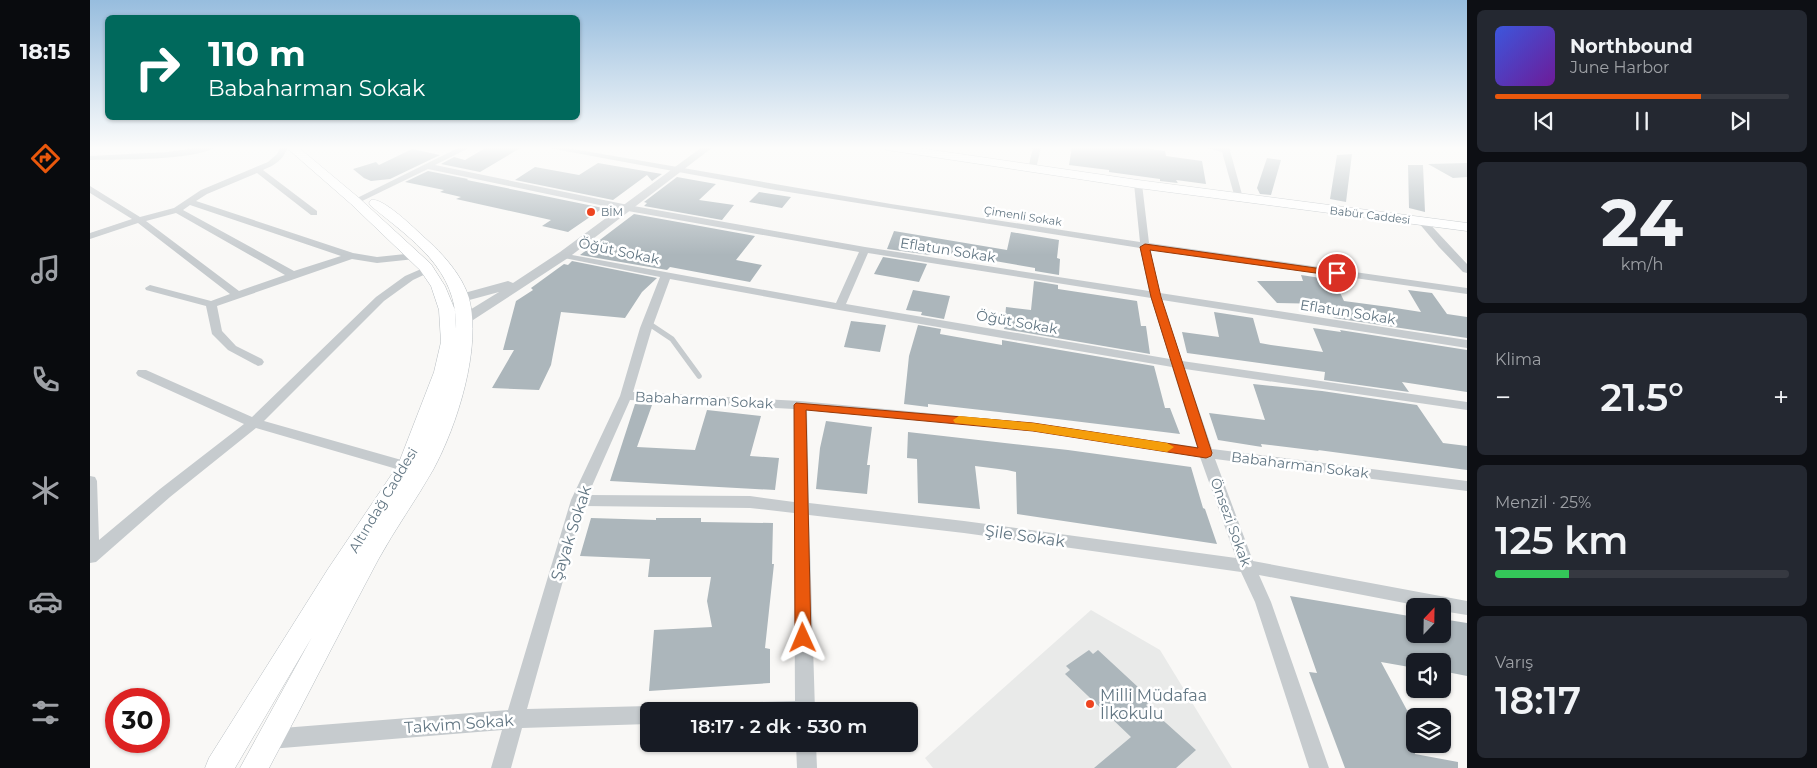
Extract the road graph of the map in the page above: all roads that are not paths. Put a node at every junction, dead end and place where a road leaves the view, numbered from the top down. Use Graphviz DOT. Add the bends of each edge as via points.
graph roads {
  1 [pos="226,183"];
  2 [pos="275,183"];
  3 [pos="340,183"];
  4 [pos="345,183"];
  5 [pos="392,183"];
  6 [pos="508,183"];
  7 [pos="662,183"];
  8 [pos="745,183"];
  9 [pos="1130,183"];
  10 [pos="1235,183"];
  11 [pos="1138,184"];
  12 [pos="90,189"];
  13 [pos="361,198"];
  14 [pos="1239,198"];
  15 [pos="189,202"];
  16 [pos="628,208"];
  17 [pos="178,210"];
  18 [pos="314,213"];
  19 [pos="139,220"];
  20 [pos="1423,222"];
  21 [pos="1467,227"];
  22 [pos="90,236"];
  23 [pos="1145,247"];
  24 [pos="864,250"];
  25 [pos="564,254"];
  26 [pos="352,256"];
  27 [pos="421,263"];
  28 [pos="1467,270"];
  29 [pos="293,275"];
  30 [pos="666,276"];
  31 [pos="526,279"];
  32 [pos="150,288"];
  33 [pos="1467,291"];
  34 [pos="238,294"];
  35 [pos="1156,297"];
  36 [pos="452,298"];
  37 [pos="210,304"];
  38 [pos="838,307"];
  39 [pos="465,319"];
  40 [pos="648,323"];
  41 [pos="1467,344"];
  42 [pos="258,362"];
  43 [pos="1179,364"];
  44 [pos="142,373"];
  45 [pos="699,376"];
  46 [pos="626,396"];
  47 [pos="800,405"];
  48 [pos="1467,406"];
  49 [pos="254,423"];
  50 [pos="1206,453"];
  51 [pos="407,467"];
  52 [pos="90,481"];
  53 [pos="1467,486"];
  54 [pos="578,500"];
  55 [pos="801,508"];
  56 [pos="91,556"];
  57 [pos="1247,566"];
  58 [pos="1467,608"];
  59 [pos="804,702"];
  60 [pos="640,715"];
  61 [pos="516,719"];
  62 [pos="270,739"];
  63 [pos="806,752"];
  64 [pos="219,768"];
  65 [pos="254,768"];
  66 [pos="501,768"];
  67 [pos="807,768"];
  68 [pos="1319,768"];
  1 -- 15 [label="street"];
  2 -- 18 [label="street"];
  3 -- 13 [label="main road, Altındağ Caddesi"];
  4 -- 13 [label="main road, Altındağ Caddesi"];
  5 -- 13 [label="street"];
  6 -- 16 [label="street, Eflatun Sokak"];
  7 -- 16 [label="street"];
  8 -- 23 [label="street, Çimenli Sokak"];
  9 -- 11 [label="main road, Babür Caddesi"];
  10 -- 14 [label="street"];
  11 -- 14 [label="main road, Babür Caddesi"];
  11 -- 23 [label="street, Önsezi Sokak"];
  12 -- 19 [label="street"];
  13 -- 27 [label="main road, Altındağ Caddesi"];
  13 -- 36 [label="main road, Altındağ Caddesi" via="440,262 453,280"];
  14 -- 20 [label="main road, Babür Caddesi"];
  15 -- 17 [label="street"];
  15 -- 26 [label="street"];
  16 -- 24 [label="street, Eflatun Sokak"];
  16 -- 25 [label="street"];
  17 -- 19 [label="street"];
  17 -- 29 [label="street"];
  19 -- 22 [label="street"];
  19 -- 34 [label="street"];
  20 -- 21 [label="main road, Babür Caddesi"];
  20 -- 28 [label="street"];
  23 -- 33 [label="street, Çimenli Sokak"];
  23 -- 35 [label="street, Önsezi Sokak"];
  24 -- 35 [label="street, Eflatun Sokak"];
  24 -- 38 [label="street"];
  25 -- 30 [label="street, Öğüt Sokak"];
  25 -- 31 [label="street"];
  26 -- 27 [label="street"];
  26 -- 29 [label="street"];
  27 -- 36 [label="main road, Altındağ Caddesi"];
  27 -- 49 [label="street" via="408,278 380,298"];
  29 -- 34 [label="street"];
  30 -- 38 [label="street, Öğüt Sokak"];
  30 -- 40 [label="street, Şayak Sokak"];
  31 -- 36 [label="street" via="486,292"];
  31 -- 39 [label="street"];
  32 -- 37 [label="street"];
  34 -- 37 [label="street"];
  35 -- 41 [label="street, Eflatun Sokak"];
  35 -- 43 [label="street, Önsezi Sokak"];
  36 -- 39 [label="main road, Altındağ Caddesi"];
  36 -- 51 [label="main road, Altındağ Caddesi" via="447,310 450,328 443,372"];
  37 -- 42 [label="street" via="216,332 232,348"];
  38 -- 43 [label="street, Öğüt Sokak"];
  39 -- 62 [label="main road, Altındağ Caddesi" via="461,364 433,449 379,537"];
  40 -- 45 [label="lane" via="663,329"];
  40 -- 46 [label="street, Şayak Sokak"];
  43 -- 48 [label="street, Öğüt Sokak"];
  43 -- 50 [label="street, Önsezi Sokak"];
  44 -- 49 [label="street"];
  46 -- 47 [label="street, Babaharman Sokak"];
  46 -- 54 [label="street, Şayak Sokak"];
  47 -- 50 [label="street, Babaharman Sokak" via="1033,427"];
  47 -- 55 [label="street"];
  49 -- 51 [label="street"];
  49 -- 56 [label="street"];
  50 -- 53 [label="street, Babaharman Sokak"];
  50 -- 57 [label="street, Önsezi Sokak"];
  51 -- 64 [label="main road, Altındağ Caddesi"];
  52 -- 56 [label="street"];
  54 -- 55 [label="street, Şile Sokak" via="750,502"];
  54 -- 61 [label="street, Şayak Sokak"];
  55 -- 57 [label="street, Şile Sokak"];
  55 -- 59 [label="street"];
  57 -- 58 [label="street, Şile Sokak"];
  57 -- 68 [label="street, Önsezi Sokak" via="1263,602"];
  60 -- 61 [label="street, Takvim Sokak"];
  61 -- 62 [label="street, Takvim Sokak"];
  61 -- 66 [label="street, Şayak Sokak"];
  62 -- 65 [label="main road, Altındağ Caddesi"];
  63 -- 67 [label="street"];
}
